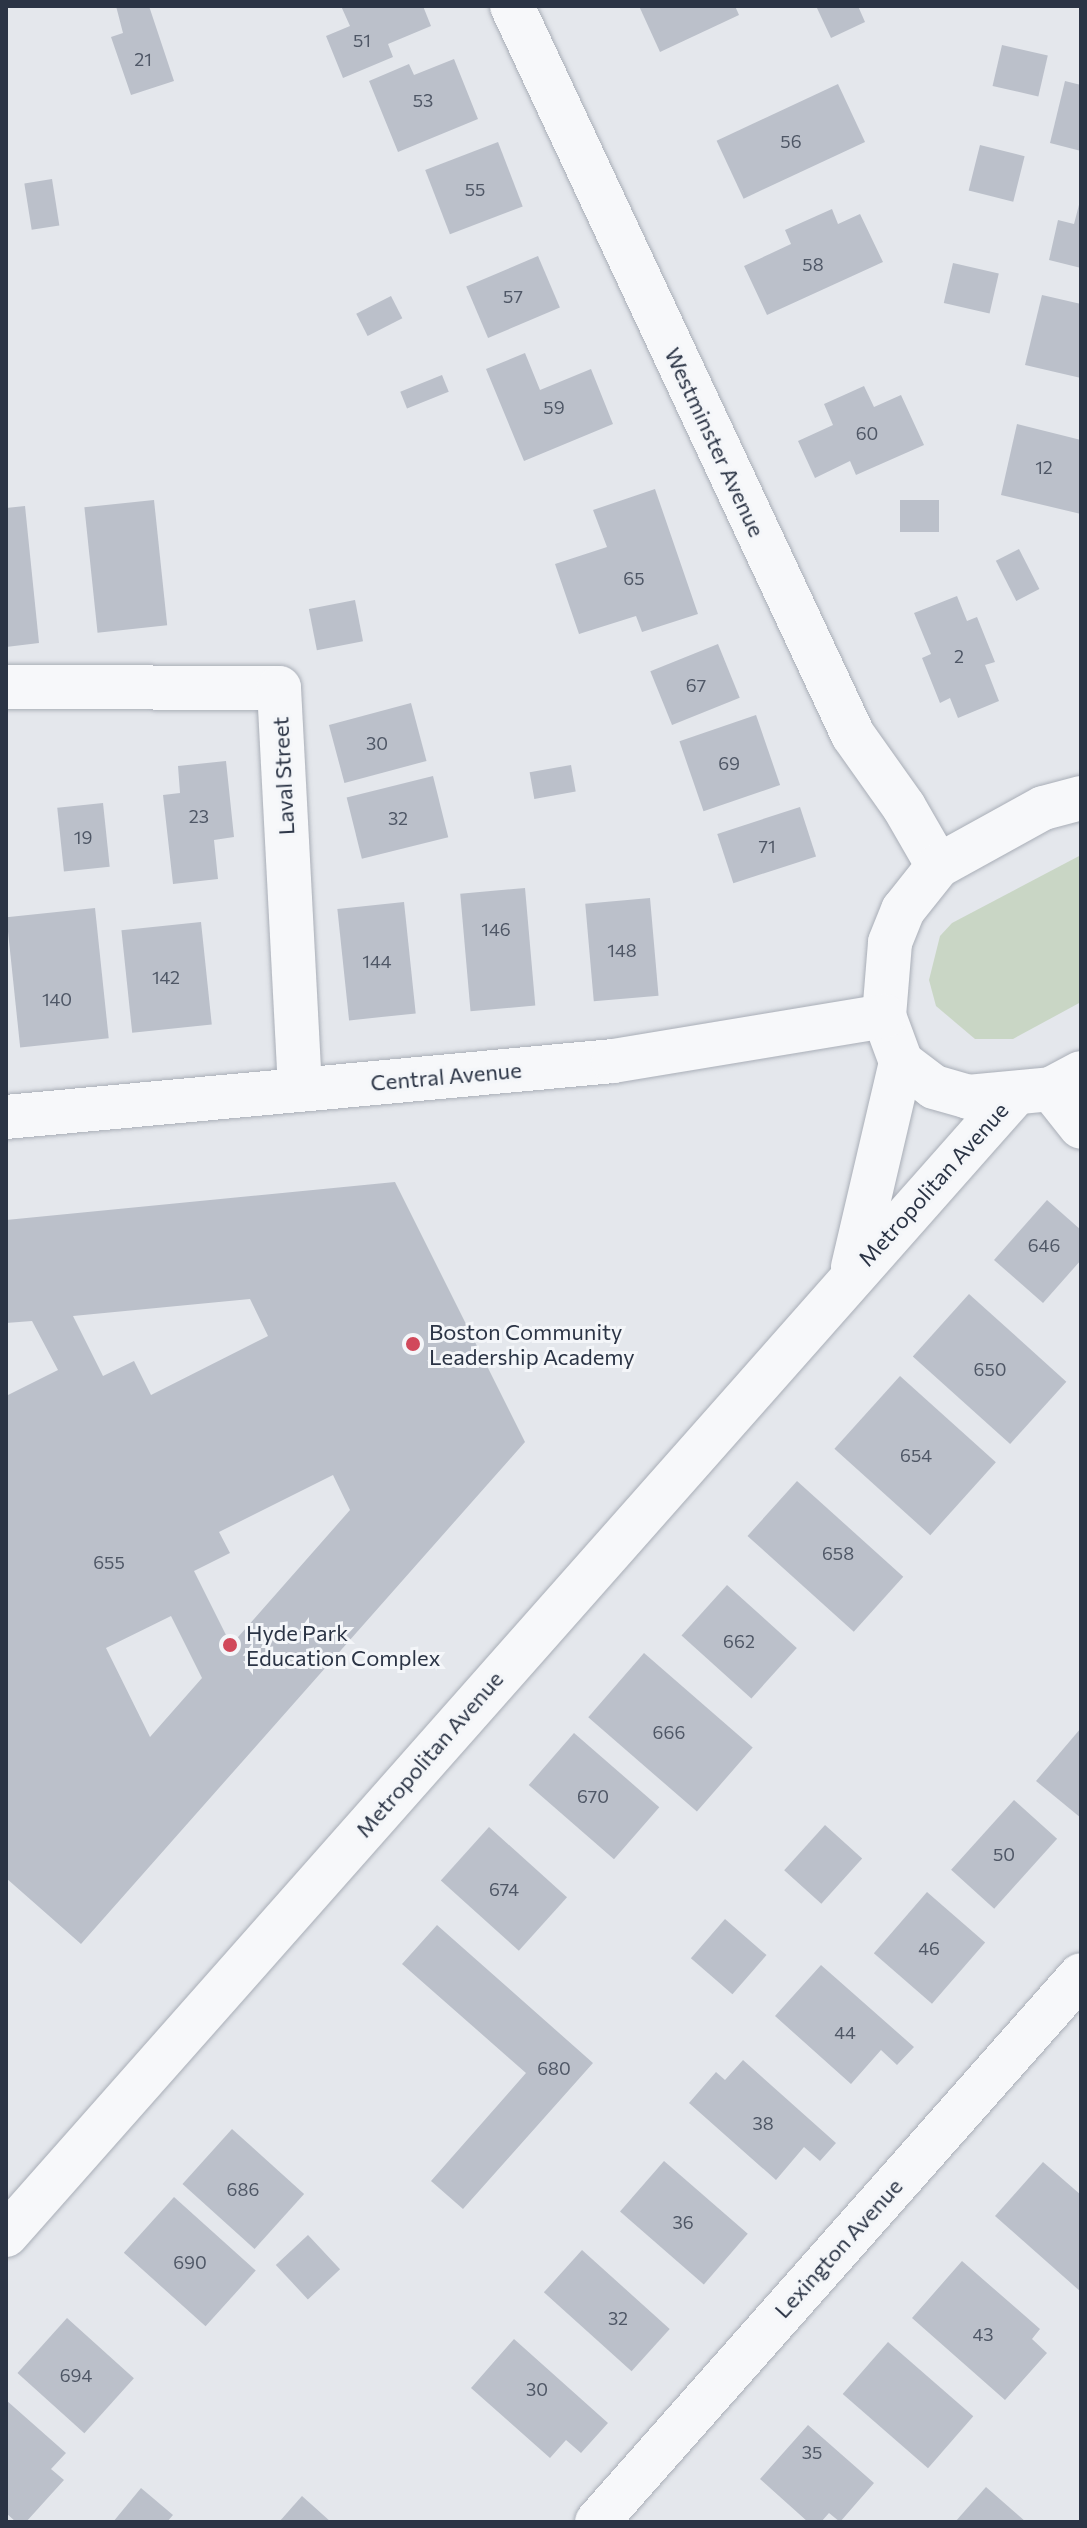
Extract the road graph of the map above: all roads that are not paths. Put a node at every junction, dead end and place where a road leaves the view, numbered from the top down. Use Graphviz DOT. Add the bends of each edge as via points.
graph roads {
  1 [pos="512,6"];
  2 [pos="6,687"];
  3 [pos="1081,798"];
  4 [pos="938,866"];
  5 [pos="884,1016"];
  6 [pos="901,1062"];
  7 [pos="1049,1085"];
  8 [pos="300,1088"];
  9 [pos="6,1117"];
  10 [pos="1081,1127"];
  11 [pos="851,1273"];
  12 [pos="1081,1975"];
  13 [pos="6,2235"];
  14 [pos="597,2522"];
  1 -- 4 [label="street, Westminster Avenue" via="853,735"];
  2 -- 8 [label="street, Laval Street" via="279,688"];
  3 -- 4 [label="street" via="1043,808"];
  4 -- 5 [label="street" via="903,910 890,943"];
  5 -- 6 [label="street"];
  5 -- 8 [label="street, Central Avenue" via="613,1061"];
  6 -- 7 [label="street" via="934,1087 968,1097"];
  6 -- 11 [label="street, Metropolitan Avenue"];
  7 -- 10 [label="street"];
  7 -- 11 [label="street, Metropolitan Avenue"];
  8 -- 9 [label="street, Central Avenue"];
  11 -- 13 [label="street, Metropolitan Avenue"];
  12 -- 14 [label="street, Lexington Avenue"];
}
